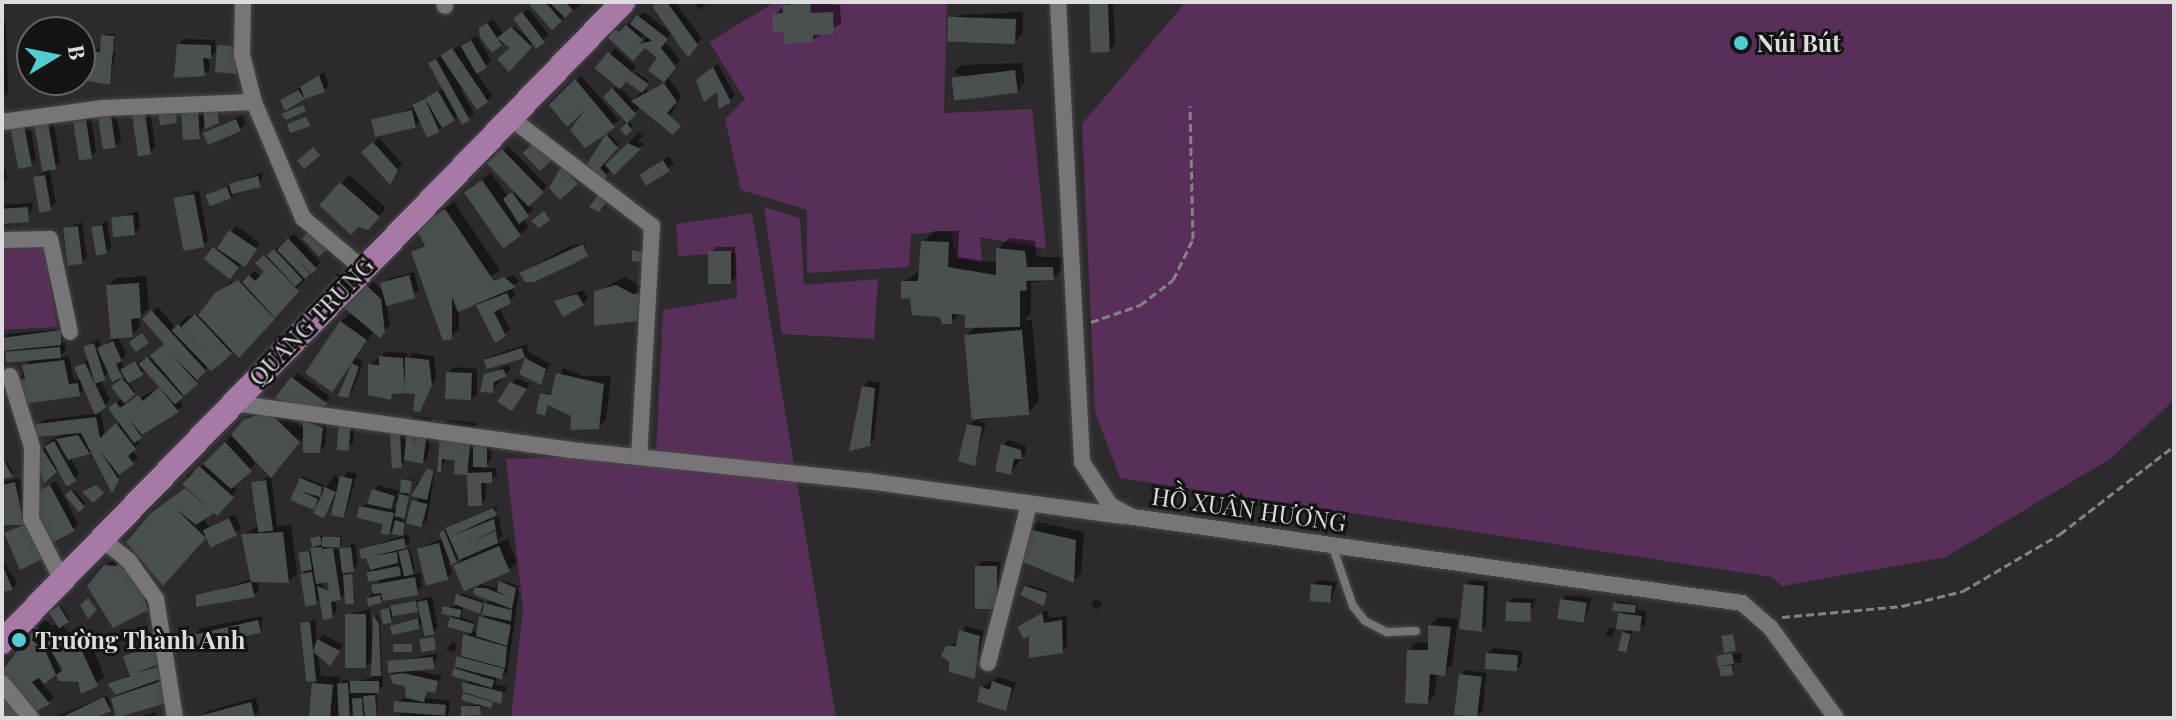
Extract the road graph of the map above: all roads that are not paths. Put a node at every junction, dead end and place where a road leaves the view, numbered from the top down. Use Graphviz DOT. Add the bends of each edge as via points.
graph roads {
  1 [pos="243,2"];
  2 [pos="623,2"];
  3 [pos="1058,2"];
  4 [pos="254,102"];
  5 [pos="508,116"];
  6 [pos="2,122"];
  7 [pos="2,240"];
  8 [pos="362,268"];
  9 [pos="70,332"];
  10 [pos="10,376"];
  11 [pos="233,403"];
  12 [pos="639,455"];
  13 [pos="1029,504"];
  14 [pos="1133,517"];
  15 [pos="102,539"];
  16 [pos="1332,545"];
  17 [pos="62,580"];
  18 [pos="1416,631"];
  19 [pos="2,642"];
  20 [pos="988,663"];
  21 [pos="2,683"];
  22 [pos="31,718"];
  23 [pos="175,718"];
  24 [pos="1836,718"];
  1 -- 4 [label="street" via="242,55"];
  2 -- 5 [label="main road, QUANG TRUNG"];
  3 -- 14 [label="street, HỒ XUÂN HƯƠNG" via="1082,462 1110,505"];
  4 -- 6 [label="street" via="118,106"];
  4 -- 8 [label="street" via="303,218"];
  5 -- 8 [label="main road, QUANG TRUNG"];
  5 -- 12 [label="street" via="652,226"];
  7 -- 9 [label="street" via="50,239"];
  8 -- 11 [label="main road, QUANG TRUNG"];
  10 -- 17 [label="street" via="32,447 31,519"];
  11 -- 12 [label="street"];
  11 -- 15 [label="main road, QUANG TRUNG"];
  12 -- 13 [label="street"];
  13 -- 14 [label="street"];
  13 -- 20 [label="street"];
  14 -- 16 [label="street, HỒ XUÂN HƯƠNG"];
  15 -- 17 [label="main road, QUANG TRUNG"];
  15 -- 23 [label="street" via="129,561 156,599"];
  16 -- 18 [label="lane" via="1353,606 1365,621 1387,632"];
  16 -- 24 [label="street, HỒ XUÂN HƯƠNG" via="1742,603 1763,619"];
  17 -- 19 [label="main road, QUANG TRUNG"];
  21 -- 22 [label="street"];
}
